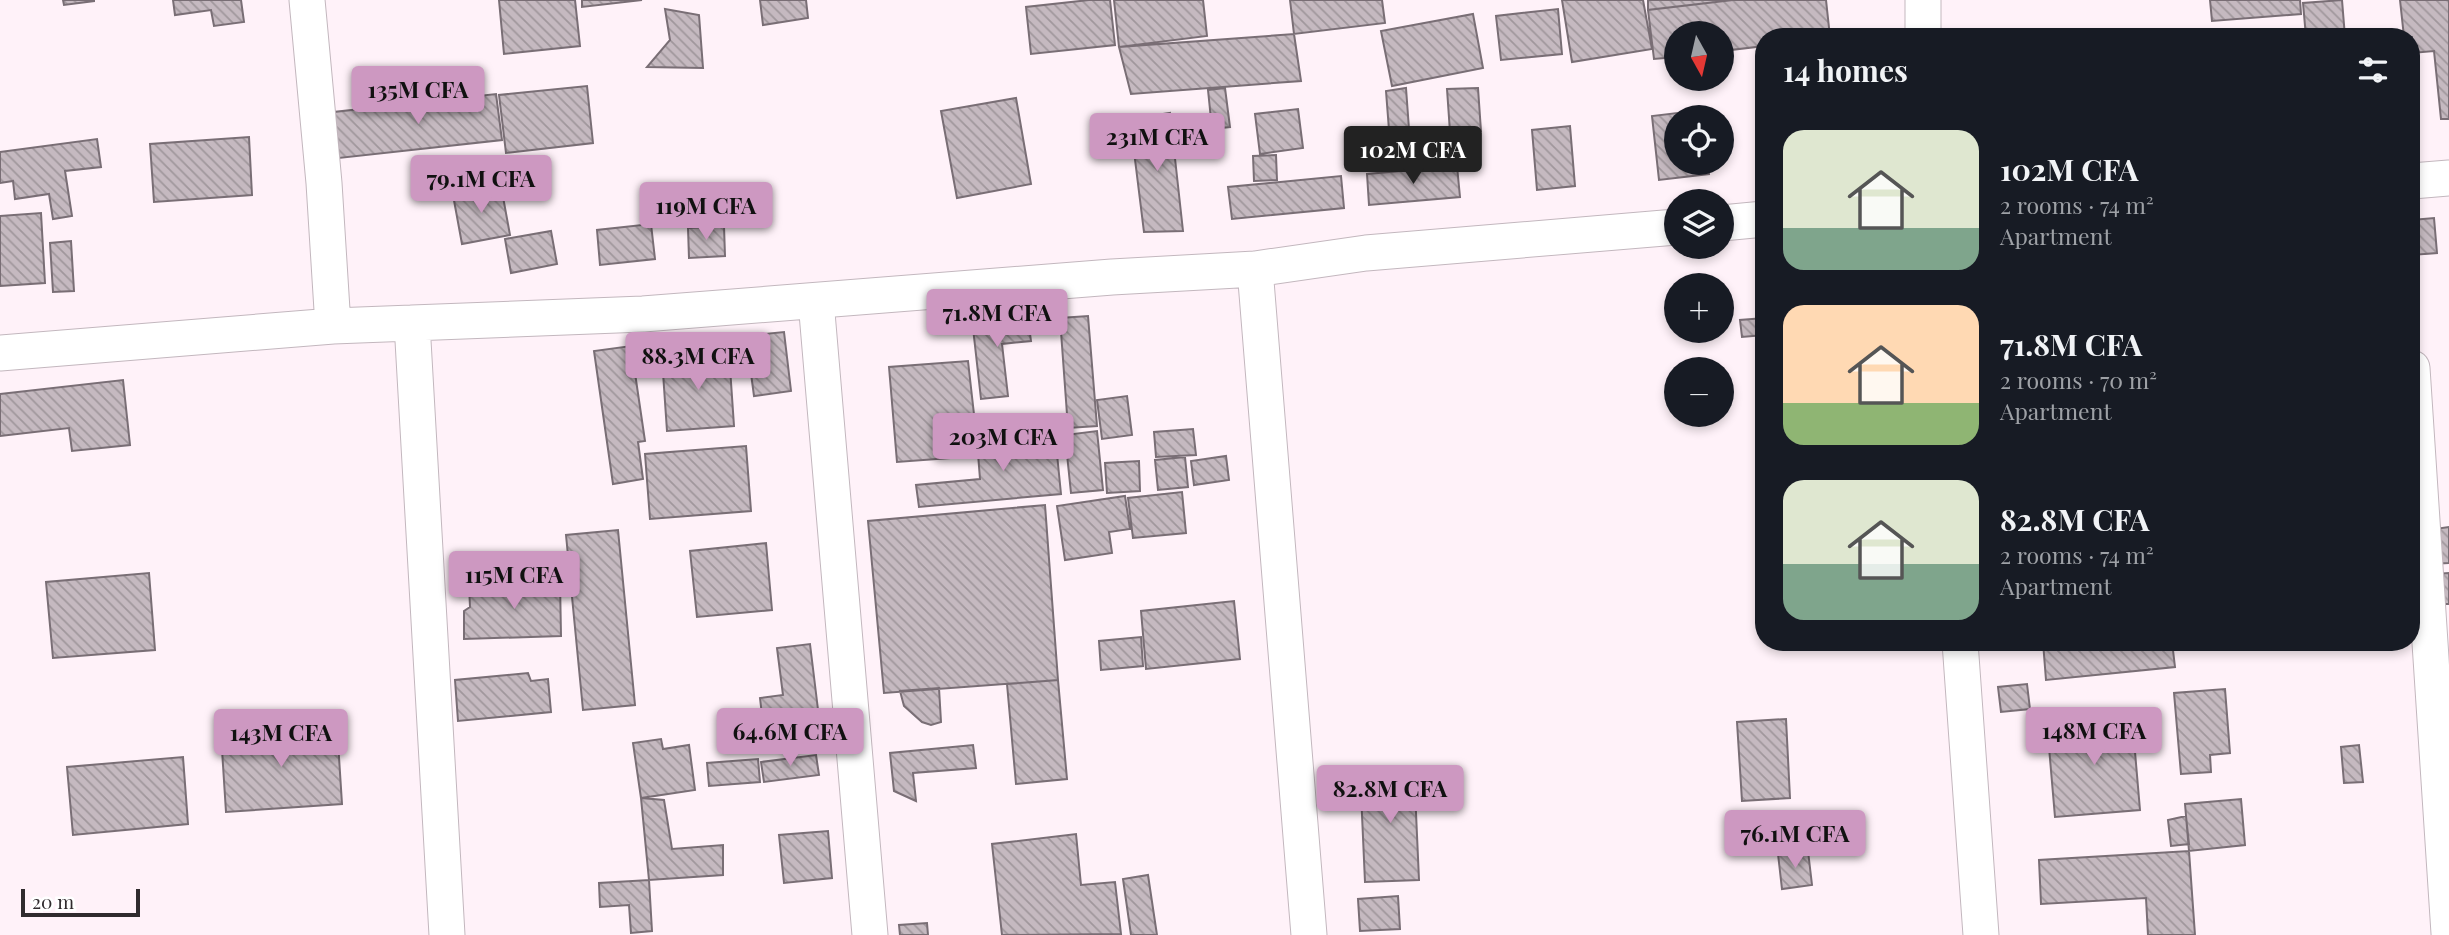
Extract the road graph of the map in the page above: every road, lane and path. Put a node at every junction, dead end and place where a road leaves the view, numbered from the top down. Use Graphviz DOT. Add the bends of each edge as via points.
graph roads {
  1 [pos="307,0"];
  2 [pos="1923,0"];
  3 [pos="1923,28"];
  4 [pos="2449,178"];
  5 [pos="2420,180"];
  6 [pos="1755,220"];
  7 [pos="1734,222"];
  8 [pos="1664,228"];
  9 [pos="1255,269"];
  10 [pos="816,301"];
  11 [pos="412,323"];
  12 [pos="333,326"];
  13 [pos="0,353"];
  14 [pos="2420,490"];
  15 [pos="1961,651"];
  16 [pos="2449,933"];
  17 [pos="447,935"];
  18 [pos="870,935"];
  19 [pos="1309,935"];
  20 [pos="1981,935"];
  1 -- 12 [label="street"];
  2 -- 3 [label="street"];
  4 -- 5 [label="street"];
  6 -- 7 [label="street"];
  8 -- 9 [label="street" via="1366,253"];
  9 -- 10 [label="street"];
  9 -- 19 [label="street"];
  10 -- 11 [label="street" via="643,314"];
  10 -- 18 [label="street"];
  11 -- 12 [label="street"];
  11 -- 17 [label="street"];
  12 -- 13 [label="street"];
  14 -- 16 [label="street"];
  15 -- 20 [label="street"];
}
